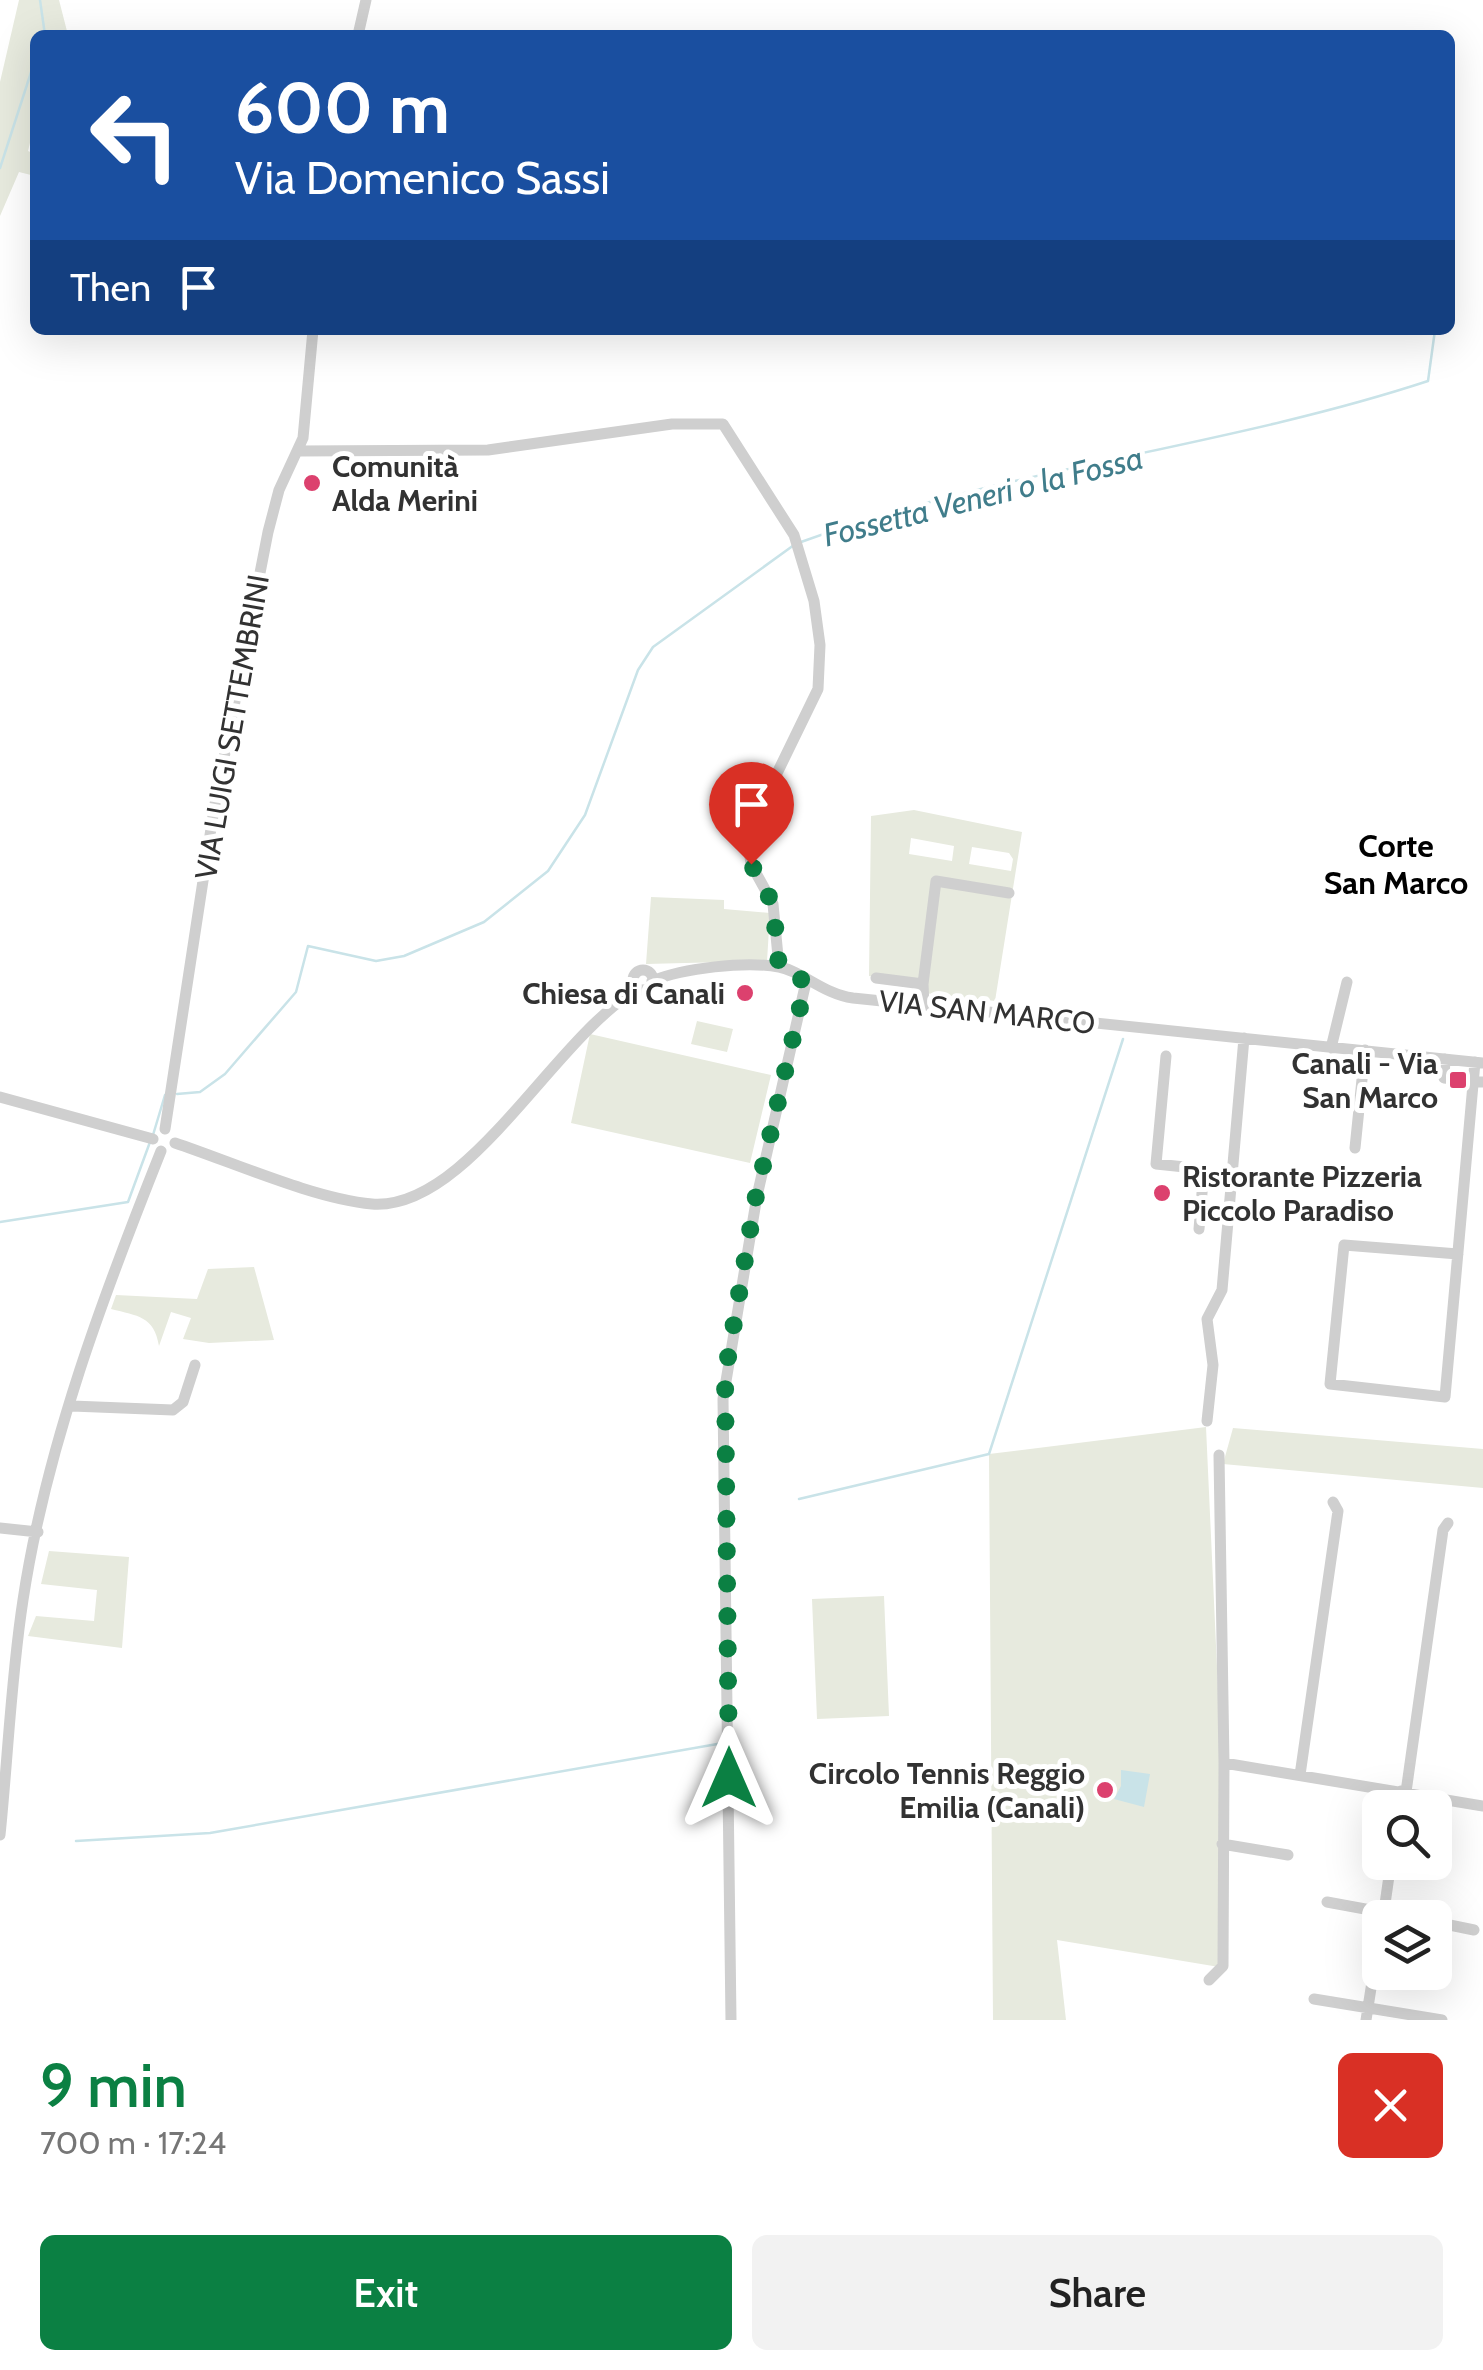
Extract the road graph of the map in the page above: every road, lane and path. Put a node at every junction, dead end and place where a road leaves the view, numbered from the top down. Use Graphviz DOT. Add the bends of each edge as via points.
graph roads {
  1 [pos="366,0"];
  2 [pos="359,30"];
  3 [pos="312,335"];
  4 [pos="299,451"];
  5 [pos="1009,893"];
  6 [pos="779,967"];
  7 [pos="876,978"];
  8 [pos="806,982"];
  9 [pos="1347,982"];
  10 [pos="922,984"];
  11 [pos="924,1005"];
  12 [pos="1169,1030"];
  13 [pos="1244,1038"];
  14 [pos="1331,1048"];
  15 [pos="1365,1050"];
  16 [pos="1445,1059"];
  17 [pos="1479,1063"];
  18 [pos="1478,1082"];
  19 [pos="0,1098"];
  20 [pos="165,1129"];
  21 [pos="151,1138"];
  22 [pos="175,1143"];
  23 [pos="1355,1148"];
  24 [pos="161,1151"];
  25 [pos="1198,1229"];
  26 [pos="1458,1254"];
  27 [pos="196,1365"];
  28 [pos="72,1406"];
  29 [pos="1208,1421"];
  30 [pos="1218,1455"];
  31 [pos="1333,1502"];
  32 [pos="1448,1523"];
  33 [pos="0,1528"];
  34 [pos="38,1532"];
  35 [pos="1224,1763"];
  36 [pos="1300,1775"];
  37 [pos="1391,1790"];
  38 [pos="1403,1790"];
  39 [pos="1452,1801"];
  40 [pos="1483,1806"];
  41 [pos="0,1835"];
  42 [pos="1222,1844"];
  43 [pos="1288,1856"];
  44 [pos="1327,1902"];
  45 [pos="1362,1910"];
  46 [pos="1452,1925"];
  47 [pos="1474,1930"];
  48 [pos="1209,1980"];
  49 [pos="1314,1999"];
  50 [pos="1366,2013"];
  51 [pos="731,2020"];
  52 [pos="1442,2020"];
  1 -- 2 [label="street"];
  3 -- 4 [label="street, VIA LUIGI SETTEMBRINI"];
  4 -- 6 [label="street" via="488,450 672,424 724,424 794,536 820,646 818,689 746,835 751,864 773,904"];
  4 -- 20 [label="street, VIA LUIGI SETTEMBRINI" via="279,490 254,603 214,809"];
  5 -- 10 [label="street" via="936,881"];
  6 -- 8 [label="street, VIA SAN MARCO"];
  6 -- 22 [label="street" via="685,969 650,977 647,989 635,985 456,1171 410,1199 348,1200"];
  7 -- 10 [label="street"];
  8 -- 11 [label="street, VIA SAN MARCO" via="840,996"];
  8 -- 51 [label="street" via="756,1196 723,1399"];
  9 -- 14 [label="street"];
  10 -- 11 [label="street"];
  11 -- 12 [label="street, VIA SAN MARCO"];
  12 -- 13 [label="street, VIA SAN MARCO"];
  12 -- 25 [label="street" via="1156,1164 1204,1169"];
  13 -- 14 [label="street, VIA SAN MARCO"];
  13 -- 29 [label="street" via="1222,1290 1207,1319"];
  14 -- 15 [label="street, VIA SAN MARCO"];
  15 -- 16 [label="street, VIA SAN MARCO"];
  15 -- 23 [label="street"];
  16 -- 17 [label="street, VIA SAN MARCO"];
  16 -- 18 [label="street" via="1444,1078"];
  17 -- 18 [label="street"];
  18 -- 26 [label="street"];
  19 -- 21 [label="street"];
  20 -- 21 [label="street"];
  20 -- 22 [label="street"];
  21 -- 24 [label="street"];
  22 -- 24 [label="street"];
  24 -- 28 [label="street" via="124,1241"];
  26 -- 26 [label="street" via="1445,1397 1330,1384 1344,1246"];
  27 -- 28 [label="street" via="183,1402 173,1410"];
  28 -- 34 [label="street"];
  30 -- 35 [label="street"];
  31 -- 36 [label="street" via="1338,1511"];
  32 -- 38 [label="street"];
  33 -- 34 [label="street"];
  34 -- 41 [label="street" via="22,1601"];
  35 -- 36 [label="street"];
  35 -- 42 [label="street"];
  36 -- 37 [label="street"];
  39 -- 40 [label="street"];
  42 -- 43 [label="street"];
  42 -- 48 [label="street" via="1223,1970"];
  44 -- 45 [label="street"];
  46 -- 47 [label="street"];
  49 -- 50 [label="street"];
  50 -- 52 [label="street"];
}
